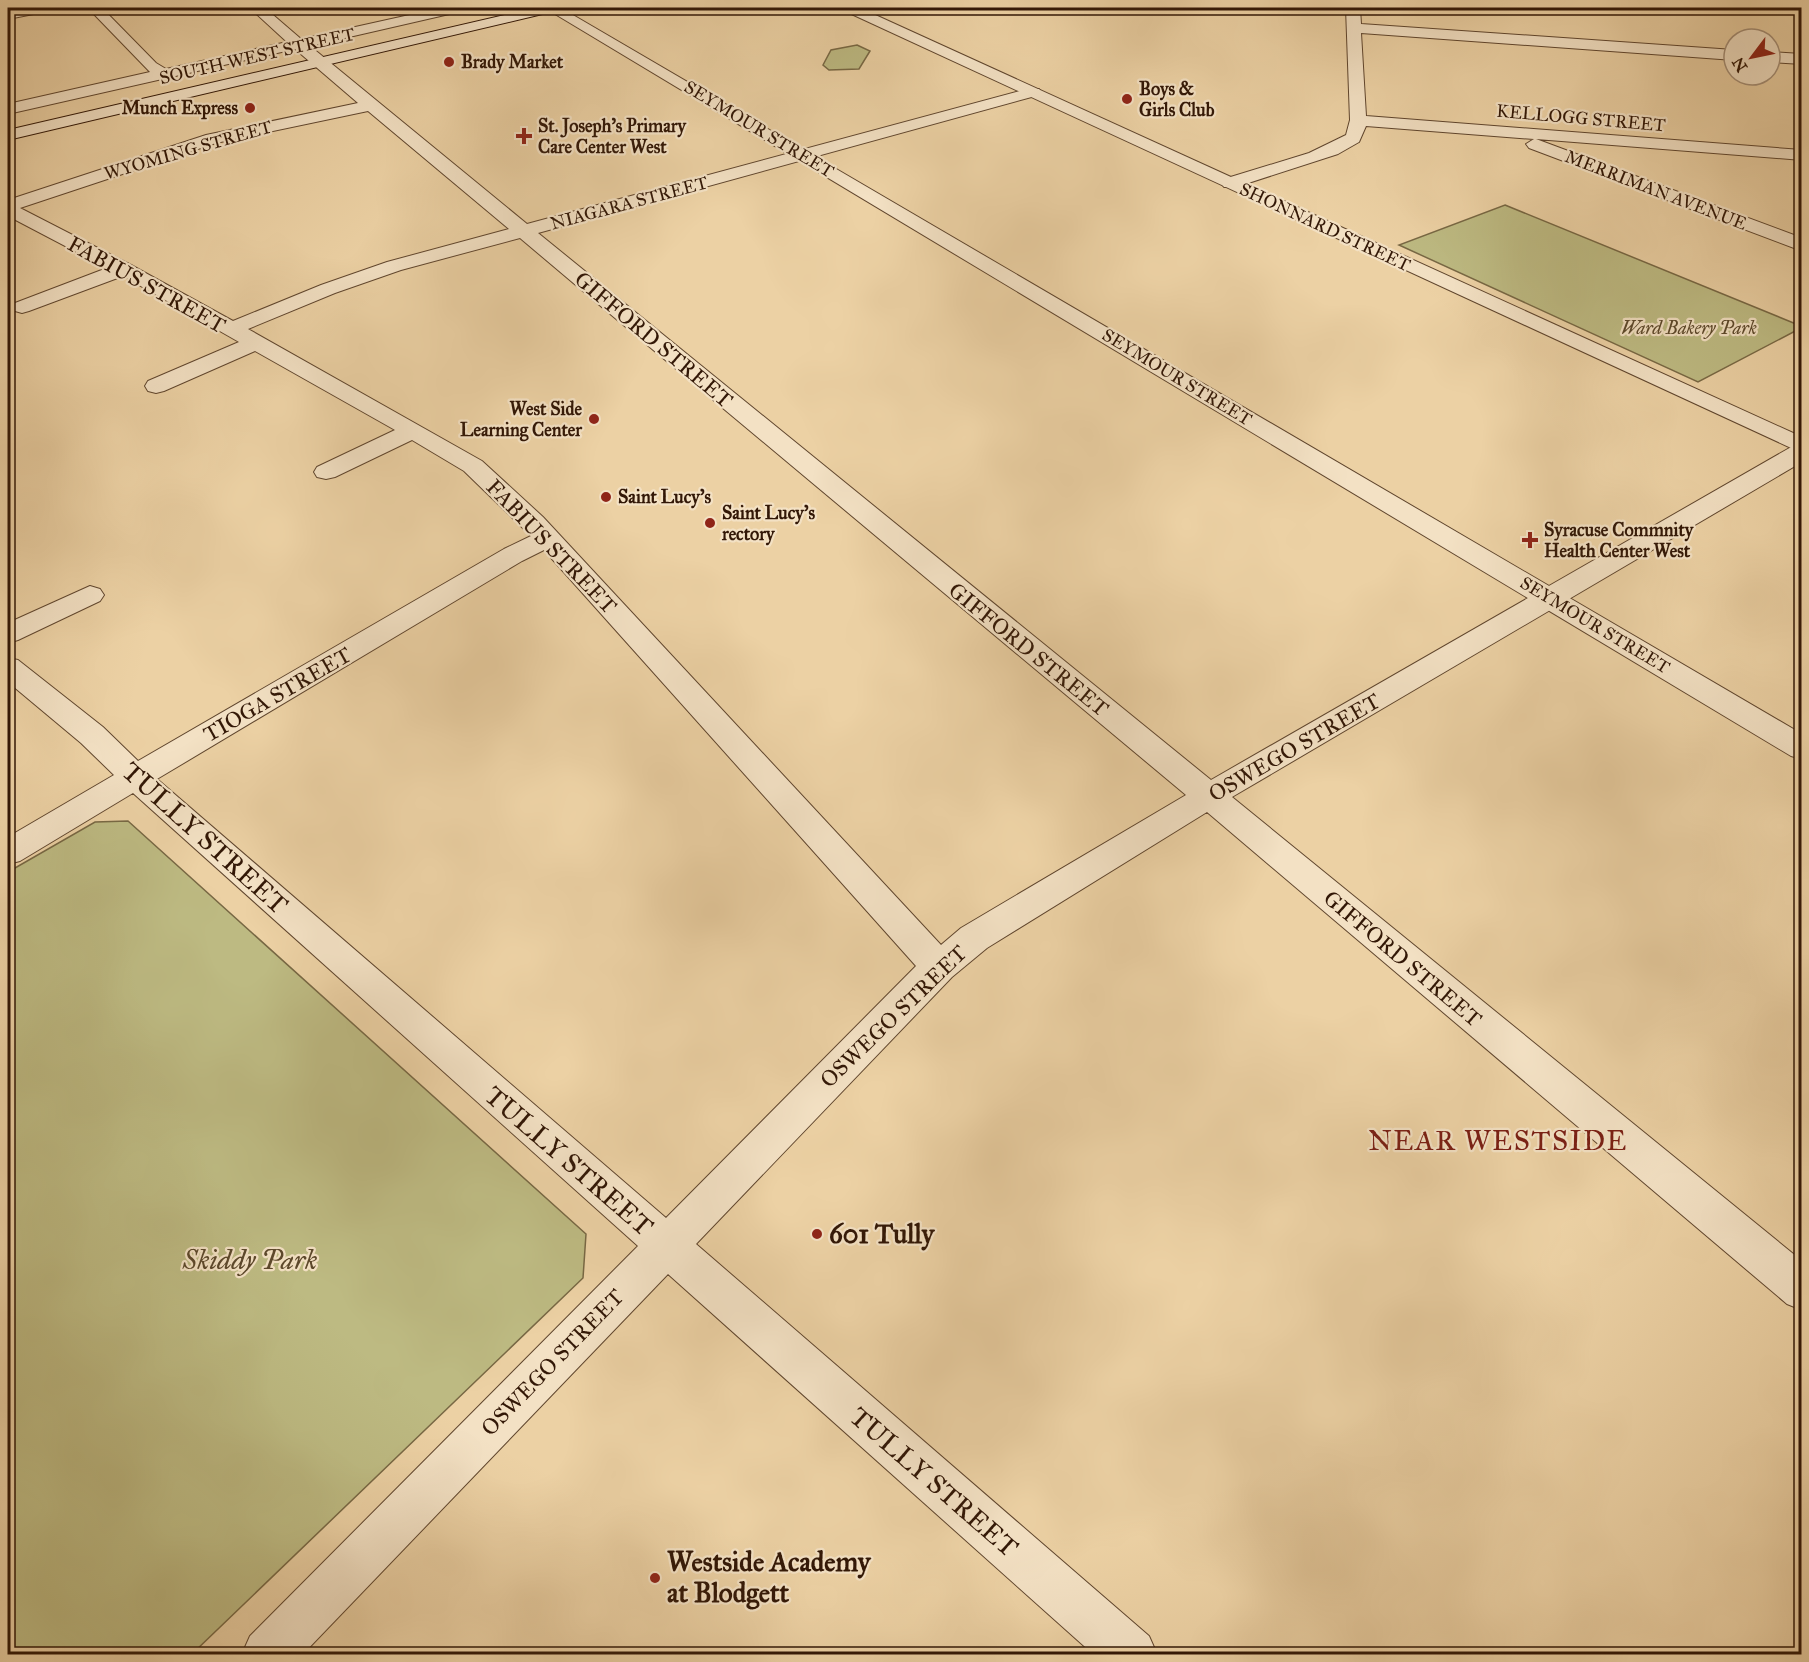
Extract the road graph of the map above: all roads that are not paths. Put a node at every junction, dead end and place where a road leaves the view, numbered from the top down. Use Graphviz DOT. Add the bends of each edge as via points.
graph roads {
  1 [pos="44,8"];
  2 [pos="95,8"];
  3 [pos="257,8"];
  4 [pos="458,8"];
  5 [pos="496,8"];
  6 [pos="552,8"];
  7 [pos="849,8"];
  8 [pos="1353,8"];
  9 [pos="8,13"];
  10 [pos="1353,28"];
  11 [pos="308,52"];
  12 [pos="1722,54"];
  13 [pos="1782,58"];
  14 [pos="1802,59"];
  15 [pos="163,74"];
  16 [pos="1033,92"];
  17 [pos="371,105"];
  18 [pos="8,109"];
  19 [pos="8,119"];
  20 [pos="1358,120"];
  21 [pos="1512,132"];
  22 [pos="8,135"];
  23 [pos="804,155"];
  24 [pos="1802,155"];
  25 [pos="1230,183"];
  26 [pos="8,207"];
  27 [pos="526,231"];
  28 [pos="1802,245"];
  29 [pos="124,270"];
  30 [pos="22,307"];
  31 [pos="231,329"];
  32 [pos="256,343"];
  33 [pos="156,386"];
  34 [pos="413,430"];
  35 [pos="1802,446"];
  36 [pos="1802,451"];
  37 [pos="326,471"];
  38 [pos="548,538"];
  39 [pos="90,595"];
  40 [pos="1551,598"];
  41 [pos="8,634"];
  42 [pos="8,667"];
  43 [pos="1802,748"];
  44 [pos="135,777"];
  45 [pos="1209,796"];
  46 [pos="8,852"];
  47 [pos="939,967"];
  48 [pos="666,1246"];
  49 [pos="1802,1290"];
  50 [pos="268,1654"];
  51 [pos="1131,1654"];
  1 -- 9 [label="street"];
  2 -- 15 [label="street"];
  3 -- 11 [label="street, GIFFORD STREET"];
  4 -- 11 [label="street, SOUTH WEST STREET"];
  5 -- 11 [label="street, SOUTH WEST STREET"];
  6 -- 11 [label="street, SOUTH WEST STREET"];
  6 -- 23 [label="street, SEYMOUR STREET"];
  7 -- 16 [label="street, SHONNARD STREET"];
  8 -- 10 [label="street"];
  10 -- 12 [label="street"];
  10 -- 20 [label="street"];
  11 -- 15 [label="street, SOUTH WEST STREET"];
  11 -- 17 [label="street, GIFFORD STREET"];
  11 -- 19 [label="street, SOUTH WEST STREET"];
  11 -- 22 [label="street, SOUTH WEST STREET"];
  13 -- 14 [label="street"];
  15 -- 18 [label="street, SOUTH WEST STREET"];
  16 -- 23 [label="street, NIAGARA STREET"];
  16 -- 25 [label="street, SHONNARD STREET"];
  17 -- 26 [label="street, WYOMING STREET" via="212,139"];
  17 -- 27 [label="street, GIFFORD STREET"];
  20 -- 21 [label="street, KELLOGG STREET"];
  20 -- 25 [label="street" via="1352,140 1343,145"];
  21 -- 24 [label="street, KELLOGG STREET"];
  21 -- 28 [label="street, MERRIMAN AVENUE" via="1618,177"];
  23 -- 27 [label="street, NIAGARA STREET"];
  23 -- 40 [label="street, SEYMOUR STREET"];
  25 -- 35 [label="street, SHONNARD STREET"];
  26 -- 29 [label="street, FABIUS STREET"];
  27 -- 31 [label="street, NIAGARA STREET" via="394,266"];
  27 -- 45 [label="street, GIFFORD STREET"];
  29 -- 30 [label="street"];
  29 -- 31 [label="street, FABIUS STREET"];
  31 -- 32 [label="street, FABIUS STREET"];
  32 -- 33 [label="street"];
  32 -- 34 [label="street, FABIUS STREET"];
  34 -- 37 [label="street"];
  34 -- 38 [label="street, FABIUS STREET" via="473,466"];
  36 -- 40 [label="street, OSWEGO STREET"];
  38 -- 44 [label="street, TIOGA STREET"];
  38 -- 47 [label="street, FABIUS STREET"];
  39 -- 41 [label="street"];
  40 -- 43 [label="street, SEYMOUR STREET"];
  40 -- 45 [label="street, OSWEGO STREET"];
  42 -- 44 [label="street, TULLY STREET" via="92,735"];
  44 -- 46 [label="street, TIOGA STREET"];
  44 -- 48 [label="street, TULLY STREET"];
  45 -- 47 [label="street, OSWEGO STREET" via="974,938"];
  45 -- 49 [label="street, GIFFORD STREET"];
  47 -- 48 [label="street, OSWEGO STREET"];
  48 -- 50 [label="street, OSWEGO STREET"];
  48 -- 51 [label="street, TULLY STREET"];
}
